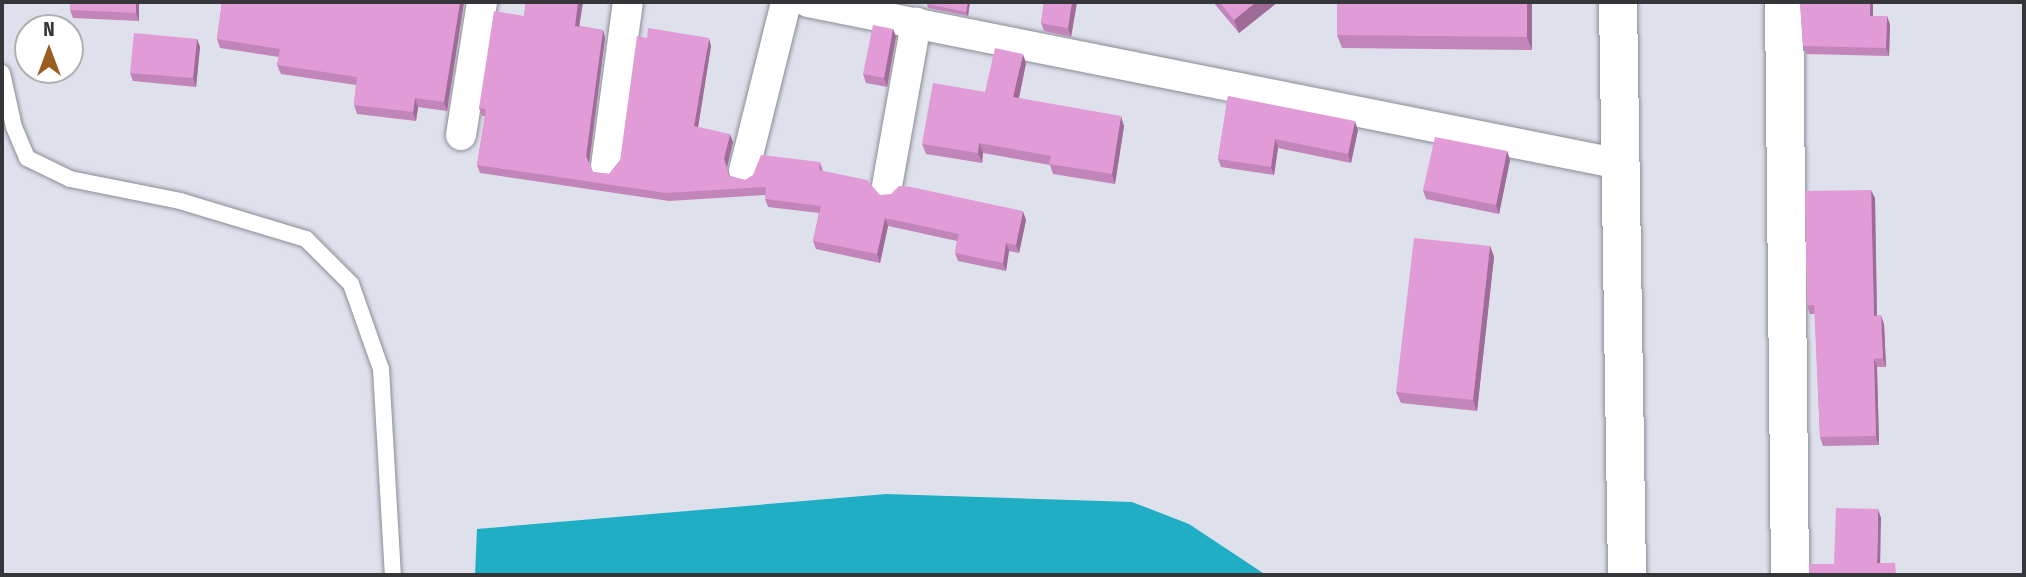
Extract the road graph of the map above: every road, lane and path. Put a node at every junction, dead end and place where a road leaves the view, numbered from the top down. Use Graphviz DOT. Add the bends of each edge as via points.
graph roads {
  1 [pos="482,2"];
  2 [pos="628,2"];
  3 [pos="786,2"];
  4 [pos="807,2"];
  5 [pos="1618,2"];
  6 [pos="1784,2"];
  7 [pos="916,23"];
  8 [pos="2,73"];
  9 [pos="461,135"];
  10 [pos="1620,164"];
  11 [pos="606,166"];
  12 [pos="744,171"];
  13 [pos="887,186"];
  14 [pos="393,575"];
  15 [pos="1627,575"];
  16 [pos="1790,575"];
  1 -- 9 [label="street"];
  2 -- 11 [label="street"];
  3 -- 12 [label="street"];
  4 -- 7 [label="street"];
  5 -- 10 [label="main road"];
  6 -- 16 [label="main road"];
  7 -- 10 [label="street"];
  7 -- 13 [label="street"];
  8 -- 14 [label="lane" via="14,127 27,159 70,179 180,201 306,239 351,284 381,369"];
  10 -- 15 [label="main road"];
}
